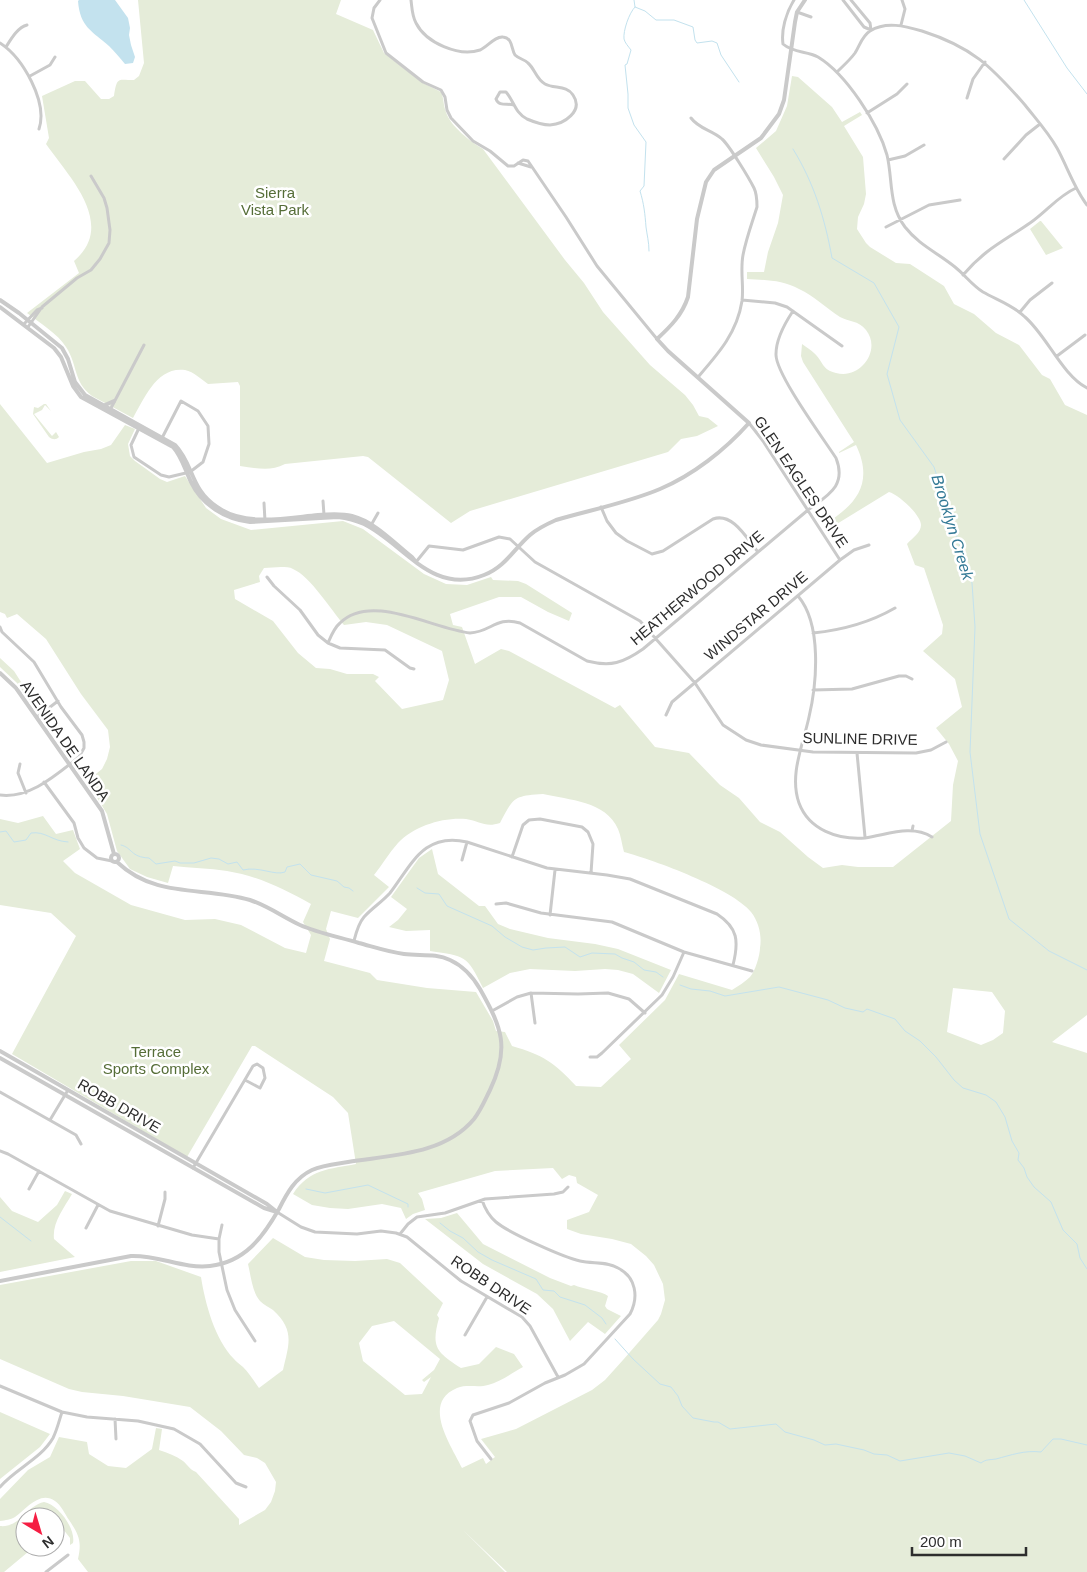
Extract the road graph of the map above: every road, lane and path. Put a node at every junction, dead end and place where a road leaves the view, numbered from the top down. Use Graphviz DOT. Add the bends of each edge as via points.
graph roads {
  1 [pos="380,0"];
  2 [pos="411,0"];
  3 [pos="794,0"];
  4 [pos="806,0"];
  5 [pos="843,0"];
  6 [pos="852,0"];
  7 [pos="902,0"];
  8 [pos="798,12"];
  9 [pos="811,17"];
  10 [pos="27,25"];
  11 [pos="901,26"];
  12 [pos="871,31"];
  13 [pos="0,43"];
  14 [pos="6,47"];
  15 [pos="790,50"];
  16 [pos="55,57"];
  17 [pos="985,62"];
  18 [pos="837,72"];
  19 [pos="30,76"];
  20 [pos="907,84"];
  21 [pos="967,98"];
  22 [pos="514,105"];
  23 [pos="866,113"];
  24 [pos="691,118"];
  25 [pos="1040,124"];
  26 [pos="39,129"];
  27 [pos="924,145"];
  28 [pos="734,157"];
  29 [pos="1004,159"];
  30 [pos="888,160"];
  31 [pos="518,163"];
  32 [pos="531,167"];
  33 [pos="91,176"];
  34 [pos="1076,188"];
  35 [pos="960,200"];
  36 [pos="1087,205"];
  37 [pos="900,220"];
  38 [pos="886,227"];
  39 [pos="963,275"];
  40 [pos="1052,282"];
  41 [pos="0,300"];
  42 [pos="742,300"];
  43 [pos="0,307"];
  44 [pos="793,311"];
  45 [pos="1020,312"];
  46 [pos="30,321"];
  47 [pos="26,326"];
  48 [pos="1084,335"];
  49 [pos="657,339"];
  50 [pos="144,344"];
  51 [pos="842,346"];
  52 [pos="1057,356"];
  53 [pos="698,377"];
  54 [pos="1087,388"];
  55 [pos="114,401"];
  56 [pos="103,405"];
  57 [pos="109,411"];
  58 [pos="749,423"];
  59 [pos="140,428"];
  60 [pos="162,439"];
  61 [pos="188,472"];
  62 [pos="323,501"];
  63 [pos="264,502"];
  64 [pos="601,507"];
  65 [pos="808,510"];
  66 [pos="378,513"];
  67 [pos="324,516"];
  68 [pos="265,520"];
  69 [pos="370,526"];
  70 [pos="869,545"];
  71 [pos="520,547"];
  72 [pos="758,552"];
  73 [pos="840,560"];
  74 [pos="416,562"];
  75 [pos="267,577"];
  76 [pos="798,596"];
  77 [pos="895,608"];
  78 [pos="0,627"];
  79 [pos="813,633"];
  80 [pos="656,638"];
  81 [pos="328,643"];
  82 [pos="414,669"];
  83 [pos="0,673"];
  84 [pos="912,679"];
  85 [pos="695,683"];
  86 [pos="814,690"];
  87 [pos="58,702"];
  88 [pos="666,715"];
  89 [pos="36,718"];
  90 [pos="946,742"];
  91 [pos="800,750"];
  92 [pos="924,752"];
  93 [pos="857,753"];
  94 [pos="926,757"];
  95 [pos="20,764"];
  96 [pos="69,764"];
  97 [pos="44,782"];
  98 [pos="26,793"];
  99 [pos="0,795"];
  100 [pos="913,826"];
  101 [pos="912,831"];
  102 [pos="932,837"];
  103 [pos="865,838"];
  104 [pos="468,842"];
  105 [pos="114,854"];
  106 [pos="512,857"];
  107 [pos="462,860"];
  108 [pos="112,861"];
  109 [pos="118,862"];
  110 [pos="555,870"];
  111 [pos="591,873"];
  112 [pos="496,904"];
  113 [pos="550,915"];
  114 [pos="354,941"];
  115 [pos="684,952"];
  116 [pos="733,965"];
  117 [pos="752,971"];
  118 [pos="531,993"];
  119 [pos="492,1011"];
  120 [pos="646,1012"];
  121 [pos="535,1023"];
  122 [pos="0,1051"];
  123 [pos="590,1057"];
  124 [pos="0,1058"];
  125 [pos="245,1080"];
  126 [pos="68,1090"];
  127 [pos="0,1092"];
  128 [pos="65,1095"];
  129 [pos="50,1120"];
  130 [pos="81,1144"];
  131 [pos="0,1151"];
  132 [pos="197,1163"];
  133 [pos="193,1168"];
  134 [pos="39,1171"];
  135 [pos="568,1187"];
  136 [pos="29,1189"];
  137 [pos="165,1192"];
  138 [pos="482,1200"];
  139 [pos="98,1205"];
  140 [pos="277,1212"];
  141 [pos="222,1225"];
  142 [pos="158,1226"];
  143 [pos="86,1228"];
  144 [pos="400,1234"];
  145 [pos="219,1239"];
  146 [pos="223,1264"];
  147 [pos="0,1281"];
  148 [pos="487,1297"];
  149 [pos="465,1336"];
  150 [pos="255,1341"];
  151 [pos="558,1377"];
  152 [pos="0,1386"];
  153 [pos="62,1412"];
  154 [pos="115,1419"];
  155 [pos="116,1439"];
  156 [pos="491,1459"];
  157 [pos="0,1487"];
  158 [pos="246,1487"];
  159 [pos="68,1555"];
  160 [pos="46,1572"];
  1 -- 31 [label="street" via="372,18 386,53 423,82 441,90 449,115 473,141 506,165"];
  2 -- 22 [label="street" via="416,23 432,40 454,50 468,52 485,48 500,37 506,38 511,42 515,55 529,63 539,79 568,90 576,102 570,117 549,125 524,117"];
  3 -- 15 [label="street" via="782,40"];
  4 -- 8 [label="street"];
  5 -- 12 [label="street" via="864,27"];
  6 -- 12 [label="street" via="870,23"];
  7 -- 11 [label="street"];
  8 -- 9 [label="street"];
  8 -- 15 [label="street"];
  10 -- 14 [label="street" via="20,28"];
  11 -- 12 [label="street" via="881,26"];
  11 -- 17 [label="street" via="943,38"];
  12 -- 18 [label="street"];
  13 -- 14 [label="street"];
  14 -- 19 [label="street"];
  15 -- 18 [label="street" via="817,56"];
  15 -- 28 [label="street" via="784,100 779,114 761,138"];
  16 -- 19 [label="street" via="50,65"];
  17 -- 21 [label="street" via="973,79"];
  17 -- 25 [label="street"];
  18 -- 23 [label="street"];
  19 -- 26 [label="street" via="38,99"];
  20 -- 23 [label="street"];
  22 -- 22 [label="street" via="506,92 497,95 496,99 501,104"];
  23 -- 30 [label="street" via="882,140"];
  24 -- 28 [label="street" via="700,128 723,140"];
  25 -- 29 [label="street"];
  25 -- 34 [label="street" via="1057,148"];
  27 -- 30 [label="street"];
  28 -- 42 [label="street" via="755,189 757,200 743,255"];
  28 -- 49 [label="street" via="714,170 706,182 694,238 688,297 677,320"];
  30 -- 37 [label="street" via="890,188"];
  31 -- 32 [label="street"];
  31 -- 32 [label="street" via="525,159"];
  32 -- 49 [label="street, GLEN EAGLES DRIVE" via="597,266"];
  33 -- 46 [label="street" via="107,208 109,243 91,270 42,307"];
  34 -- 36 [label="street"];
  34 -- 39 [label="street" via="1031,223 982,254"];
  35 -- 37 [label="street" via="929,205"];
  37 -- 38 [label="street"];
  37 -- 39 [label="street" via="921,245 955,266"];
  39 -- 45 [label="street" via="982,291"];
  40 -- 45 [label="street"];
  41 -- 46 [label="street"];
  42 -- 44 [label="street" via="775,303"];
  42 -- 53 [label="street" via="734,330 726,345"];
  43 -- 47 [label="street"];
  44 -- 51 [label="street"];
  44 -- 65 [label="street, HEATHERWOOD DRIVE" via="777,347 778,366 836,458 839,468 833,492"];
  45 -- 52 [label="street"];
  46 -- 47 [label="street"];
  46 -- 56 [label="street" via="62,348 80,391"];
  47 -- 57 [label="street" via="57,351 79,394"];
  48 -- 52 [label="street"];
  49 -- 53 [label="street, GLEN EAGLES DRIVE"];
  50 -- 55 [label="street"];
  52 -- 54 [label="street" via="1070,374"];
  53 -- 58 [label="street, GLEN EAGLES DRIVE"];
  55 -- 56 [label="street"];
  55 -- 57 [label="street"];
  56 -- 57 [label="street"];
  57 -- 59 [label="street"];
  57 -- 60 [label="street"];
  58 -- 64 [label="street" via="720,451 675,481"];
  58 -- 65 [label="street, GLEN EAGLES DRIVE"];
  59 -- 60 [label="street"];
  59 -- 61 [label="street" via="130,445 136,460 165,477"];
  60 -- 61 [label="street" via="176,451"];
  60 -- 61 [label="street" via="181,401 206,420 209,432 203,462"];
  61 -- 68 [label="street" via="198,494 215,510 242,522"];
  62 -- 67 [label="street"];
  63 -- 68 [label="street"];
  64 -- 71 [label="street" via="543,526"];
  64 -- 72 [label="street" via="616,533 648,552 664,551 720,517 732,522"];
  65 -- 72 [label="street, HEATHERWOOD DRIVE"];
  65 -- 73 [label="street, GLEN EAGLES DRIVE"];
  66 -- 69 [label="street"];
  67 -- 68 [label="street"];
  67 -- 69 [label="street" via="346,518"];
  69 -- 74 [label="street"];
  70 -- 73 [label="street, WINDSTAR DRIVE"];
  71 -- 74 [label="street" via="502,537 462,550 429,546"];
  71 -- 74 [label="street" via="497,569 469,579 445,577"];
  71 -- 80 [label="street, SUNLINE DRIVE" via="535,562 634,616"];
  72 -- 80 [label="street, HEATHERWOOD DRIVE"];
  73 -- 76 [label="street, WINDSTAR DRIVE"];
  75 -- 81 [label="street"];
  76 -- 79 [label="street" via="808,610"];
  76 -- 85 [label="street, WINDSTAR DRIVE"];
  77 -- 79 [label="street" via="855,626"];
  78 -- 87 [label="street" via="34,662"];
  79 -- 86 [label="street"];
  80 -- 81 [label="street, HEATHERWOOD DRIVE" via="630,659 607,664 587,661 513,621 498,622 482,631 470,633 372,610 340,622"];
  80 -- 85 [label="street, SUNLINE DRIVE"];
  81 -- 82 [label="street" via="340,648 384,650"];
  83 -- 89 [label="street, AVENIDA DE LANDA" via="16,688"];
  84 -- 86 [label="street" via="900,676 852,689"];
  85 -- 88 [label="street, WINDSTAR DRIVE" via="672,702"];
  85 -- 91 [label="street, SUNLINE DRIVE" via="719,720 738,736 761,745"];
  86 -- 91 [label="street"];
  87 -- 89 [label="street"];
  87 -- 96 [label="street" via="85,744 81,755"];
  89 -- 96 [label="street, AVENIDA DE LANDA"];
  90 -- 92 [label="street, SUNLINE DRIVE"];
  91 -- 93 [label="street, SUNLINE DRIVE"];
  91 -- 103 [label="street" via="796,789 806,816 828,833"];
  92 -- 93 [label="street, SUNLINE DRIVE"];
  92 -- 94 [label="street"];
  93 -- 103 [label="street"];
  95 -- 98 [label="street" via="18,773"];
  96 -- 97 [label="street"];
  96 -- 105 [label="street, AVENIDA DE LANDA" via="102,811"];
  97 -- 98 [label="street"];
  97 -- 108 [label="street" via="74,823 84,848 97,858"];
  98 -- 99 [label="street"];
  100 -- 101 [label="street"];
  101 -- 102 [label="street"];
  101 -- 103 [label="street"];
  104 -- 106 [label="street"];
  104 -- 107 [label="street"];
  104 -- 114 [label="street" via="441,842 417,855 384,900 364,916"];
  105 -- 108 [label="street"];
  105 -- 109 [label="street, AVENIDA DE LANDA" via="119,857"];
  106 -- 110 [label="street"];
  106 -- 111 [label="street" via="521,828 526,822 538,818 582,827 591,835"];
  108 -- 109 [label="street, AVENIDA DE LANDA"];
  109 -- 114 [label="street, AVENIDA DE LANDA" via="145,881 250,900 302,926"];
  110 -- 111 [label="street"];
  110 -- 113 [label="street"];
  111 -- 116 [label="street" via="630,879 727,920 737,942"];
  112 -- 113 [label="street" via="506,903"];
  113 -- 115 [label="street" via="612,922"];
  114 -- 119 [label="street, AVENIDA DE LANDA" via="399,954 439,956 452,960 469,973"];
  115 -- 116 [label="street"];
  115 -- 120 [label="street" via="673,978"];
  116 -- 117 [label="street"];
  118 -- 119 [label="street"];
  118 -- 120 [label="street" via="615,994 635,1002"];
  118 -- 121 [label="street"];
  119 -- 140 [label="street, AVENIDA DE LANDA" via="501,1036 500,1064 483,1104 462,1131 426,1149 312,1170 294,1184"];
  120 -- 123 [label="street" via="602,1053"];
  122 -- 126 [label="street, ROBB DRIVE"];
  124 -- 128 [label="street, ROBB DRIVE"];
  125 -- 125 [label="street" via="260,1088 266,1078 263,1068 257,1064 253,1066"];
  125 -- 132 [label="street"];
  126 -- 128 [label="street"];
  126 -- 132 [label="street, ROBB DRIVE"];
  127 -- 129 [label="street"];
  128 -- 129 [label="street"];
  128 -- 133 [label="street, ROBB DRIVE"];
  129 -- 130 [label="street" via="76,1135"];
  131 -- 134 [label="street"];
  132 -- 133 [label="street"];
  132 -- 140 [label="street, ROBB DRIVE"];
  133 -- 140 [label="street, ROBB DRIVE"];
  134 -- 136 [label="street"];
  134 -- 139 [label="street"];
  135 -- 138 [label="street" via="554,1194"];
  137 -- 142 [label="street"];
  138 -- 144 [label="street" via="444,1213 417,1217"];
  138 -- 151 [label="street" via="492,1218 507,1229 568,1257 613,1265 632,1282 635,1291 630,1314 584,1364"];
  139 -- 142 [label="street" via="116,1214"];
  139 -- 143 [label="street"];
  140 -- 144 [label="street, ROBB DRIVE" via="315,1232 362,1234 381,1231"];
  140 -- 146 [label="street, AVENIDA DE LANDA" via="255,1244 241,1256"];
  141 -- 145 [label="street"];
  142 -- 145 [label="street" via="192,1236"];
  144 -- 148 [label="street, ROBB DRIVE" via="461,1282"];
  145 -- 146 [label="street"];
  146 -- 147 [label="street" via="196,1266 150,1256 132,1256"];
  146 -- 150 [label="street" via="233,1306"];
  148 -- 149 [label="street"];
  148 -- 151 [label="street, ROBB DRIVE" via="528,1323"];
  151 -- 156 [label="street" via="509,1403 477,1412 471,1417 477,1441"];
  152 -- 153 [label="street"];
  153 -- 154 [label="street"];
  153 -- 157 [label="street" via="50,1443"];
  154 -- 155 [label="street"];
  154 -- 158 [label="street" via="154,1423 179,1431 205,1449 236,1483"];
  159 -- 160 [label="street"];
}
